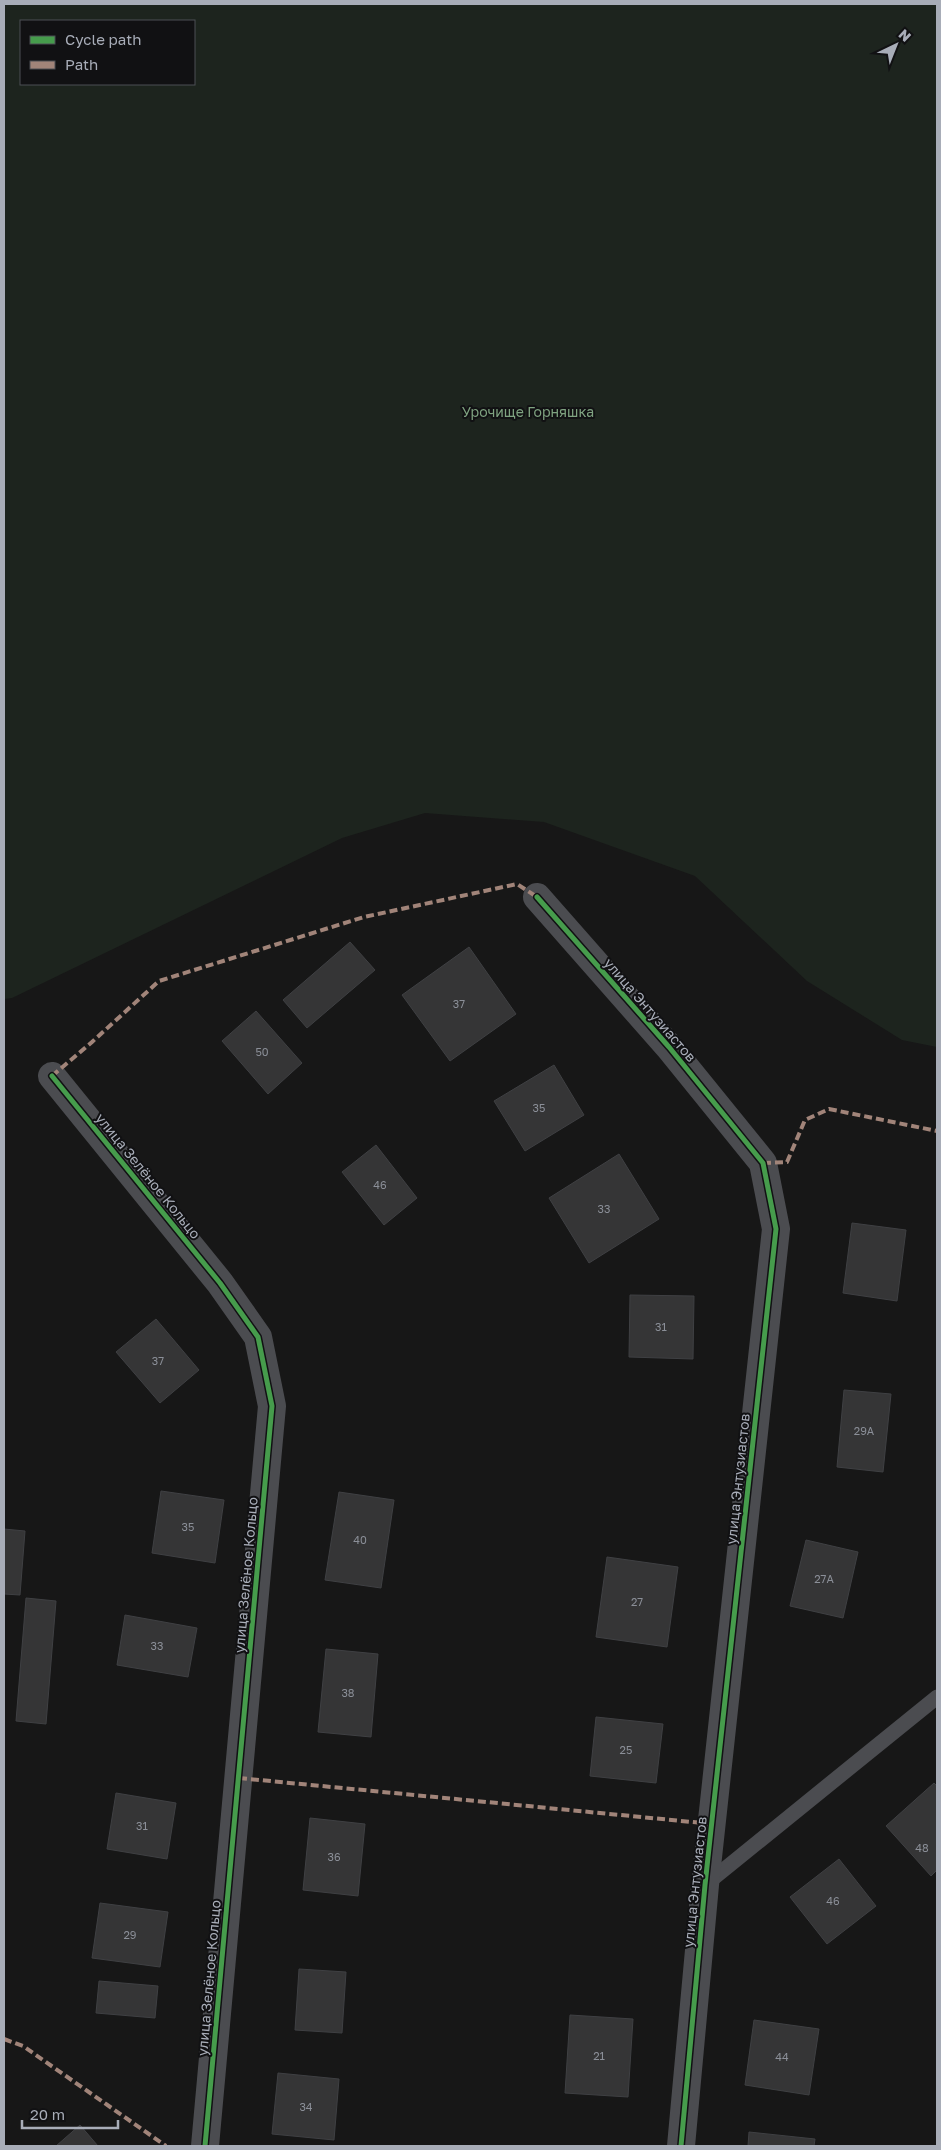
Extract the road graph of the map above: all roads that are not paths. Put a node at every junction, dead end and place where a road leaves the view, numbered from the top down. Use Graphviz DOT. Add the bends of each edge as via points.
graph roads {
  1 [pos="537,897"];
  2 [pos="52,1076"];
  3 [pos="937,1697"];
  4 [pos="705,1885"];
  5 [pos="205,2146"];
  6 [pos="681,2146"];
  1 -- 4 [label="street, улица Энтузиастов" via="669,1047 763,1163 776,1229"];
  2 -- 5 [label="street, улица Зелёное Кольцо" via="220,1283 258,1337 272,1406"];
  3 -- 4 [label="lane, улица Энтузиастов"];
  4 -- 6 [label="street, улица Энтузиастов"];
}
